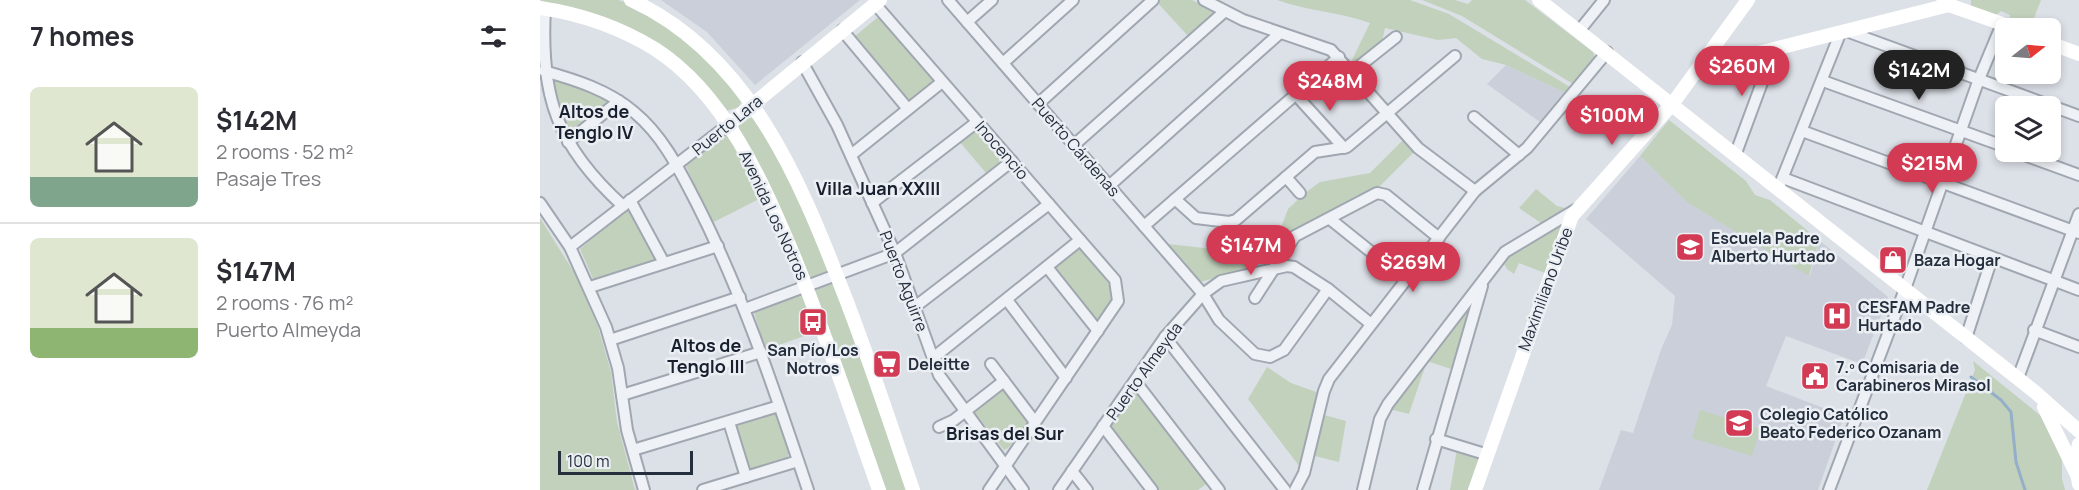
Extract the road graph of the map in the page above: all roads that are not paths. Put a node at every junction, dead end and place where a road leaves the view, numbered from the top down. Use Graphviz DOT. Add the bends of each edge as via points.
graph roads {
  1 [pos="631,0"];
  2 [pos="948,0"];
  3 [pos="992,0"];
  4 [pos="1073,0"];
  5 [pos="1154,0"];
  6 [pos="1204,0"];
  7 [pos="1539,0"];
  8 [pos="1604,0"];
  9 [pos="1748,0"];
  10 [pos="1935,0"];
  11 [pos="878,2"];
  12 [pos="1949,5"];
  13 [pos="1967,5"];
  14 [pos="543,9"];
  15 [pos="1224,12"];
  16 [pos="1995,19"];
  17 [pos="967,22"];
  18 [pos="842,30"];
  19 [pos="1579,31"];
  20 [pos="1280,33"];
  21 [pos="1845,33"];
  22 [pos="1396,37"];
  23 [pos="2061,47"];
  24 [pos="1774,50"];
  25 [pos="1995,50"];
  26 [pos="1607,52"];
  27 [pos="2079,54"];
  28 [pos="1455,56"];
  29 [pos="1339,57"];
  30 [pos="802,62"];
  31 [pos="1003,63"];
  32 [pos="1699,68"];
  33 [pos="544,71"];
  34 [pos="1352,72"];
  35 [pos="1979,79"];
  36 [pos="1823,81"];
  37 [pos="942,82"];
  38 [pos="1296,95"];
  39 [pos="619,101"];
  40 [pos="1672,103"];
  41 [pos="1038,104"];
  42 [pos="753,105"];
  43 [pos="908,109"];
  44 [pos="1387,114"];
  45 [pos="2079,116"];
  46 [pos="1474,117"];
  47 [pos="977,122"];
  48 [pos="729,124"];
  49 [pos="1802,131"];
  50 [pos="1961,131"];
  51 [pos="1333,136"];
  52 [pos="568,142"];
  53 [pos="1995,143"];
  54 [pos="1074,145"];
  55 [pos="1344,148"];
  56 [pos="1315,152"];
  57 [pos="1736,153"];
  58 [pos="850,155"];
  59 [pos="1519,155"];
  60 [pos="1012,161"];
  61 [pos="2043,162"];
  62 [pos="677,165"];
  63 [pos="2079,175"];
  64 [pos="1286,177"];
  65 [pos="1942,182"];
  66 [pos="1780,183"];
  67 [pos="1109,186"];
  68 [pos="1475,191"];
  69 [pos="1300,193"];
  70 [pos="1175,199"];
  71 [pos="540,203"];
  72 [pos="627,203"];
  73 [pos="872,203"];
  74 [pos="1048,204"];
  75 [pos="1576,210"];
  76 [pos="2079,214"];
  77 [pos="1330,219"];
  78 [pos="1144,226"];
  79 [pos="1925,232"];
  80 [pos="2076,232"];
  81 [pos="1439,238"];
  82 [pos="1080,240"];
  83 [pos="718,246"];
  84 [pos="570,247"];
  85 [pos="895,253"];
  86 [pos="1992,258"];
  87 [pos="664,263"];
  88 [pos="1047,267"];
  89 [pos="1272,269"];
  90 [pos="836,274"];
  91 [pos="1484,279"];
  92 [pos="1406,280"];
  93 [pos="2054,281"];
  94 [pos="806,286"];
  95 [pos="590,287"];
  96 [pos="1328,289"];
  97 [pos="1905,289"];
  98 [pos="2079,290"];
  99 [pos="1203,294"];
  100 [pos="740,297"];
  101 [pos="1255,298"];
  102 [pos="1007,300"];
  103 [pos="916,306"];
  104 [pos="745,309"];
  105 [pos="1371,324"];
  106 [pos="2034,330"];
  107 [pos="1098,332"];
  108 [pos="1165,337"];
  109 [pos="1966,338"];
  110 [pos="610,340"];
  111 [pos="2079,347"];
  112 [pos="761,352"];
  113 [pos="933,358"];
  114 [pos="991,364"];
  115 [pos="1066,378"];
  116 [pos="2018,378"];
  117 [pos="1004,381"];
  118 [pos="1135,381"];
  119 [pos="2036,392"];
  120 [pos="622,395"];
  121 [pos="779,406"];
  122 [pos="965,412"];
  123 [pos="2079,420"];
  124 [pos="729,422"];
  125 [pos="1035,422"];
  126 [pos="1103,426"];
  127 [pos="939,427"];
  128 [pos="2079,430"];
  129 [pos="1436,439"];
  130 [pos="2079,444"];
  131 [pos="633,450"];
  132 [pos="1485,454"];
  133 [pos="798,461"];
  134 [pos="1005,466"];
  135 [pos="1072,471"];
  136 [pos="746,477"];
  137 [pos="2077,478"];
  138 [pos="644,490"];
  139 [pos="703,490"];
  140 [pos="808,490"];
  141 [pos="879,490"];
  142 [pos="913,490"];
  143 [pos="989,490"];
  144 [pos="1023,490"];
  145 [pos="1059,490"];
  146 [pos="1087,490"];
  147 [pos="1152,490"];
  148 [pos="1219,490"];
  149 [pos="1285,490"];
  150 [pos="1295,490"];
  151 [pos="1363,490"];
  152 [pos="1423,490"];
  153 [pos="1475,490"];
  154 [pos="1829,490"];
  1 -- 42 [label="street, Avenida Los Notros" via="680,28 731,77"];
  2 -- 17 [label="street, Puerto Cárdenas"];
  3 -- 17 [label="street"];
  4 -- 31 [label="street"];
  5 -- 41 [label="street"];
  6 -- 15 [label="street"];
  7 -- 19 [label="street"];
  8 -- 19 [label="street"];
  9 -- 32 [label="street, Maximiliano Uribe"];
  10 -- 12 [label="street"];
  11 -- 18 [label="street, Puerto Lara"];
  11 -- 37 [label="street, Inocencio"];
  12 -- 13 [label="street"];
  12 -- 21 [label="street"];
  13 -- 16 [label="street"];
  14 -- 33 [label="street"];
  14 -- 48 [label="street, Avenida Los Notros" via="603,23 656,50 690,79"];
  15 -- 20 [label="street"];
  15 -- 54 [label="street"];
  17 -- 31 [label="street, Puerto Cárdenas"];
  18 -- 30 [label="street, Puerto Lara"];
  18 -- 43 [label="street"];
  19 -- 26 [label="street"];
  20 -- 29 [label="street" via="1322,46"];
  20 -- 67 [label="street"];
  21 -- 24 [label="street"];
  21 -- 35 [label="street"];
  21 -- 36 [label="street"];
  22 -- 34 [label="street"];
  23 -- 27 [label="street"];
  24 -- 32 [label="street"];
  24 -- 57 [label="street"];
  25 -- 35 [label="street"];
  26 -- 40 [label="street"];
  26 -- 59 [label="street"];
  28 -- 44 [label="street"];
  29 -- 34 [label="street"];
  29 -- 38 [label="street"];
  30 -- 42 [label="street, Puerto Lara"];
  30 -- 58 [label="street, Puerto Aguirre"];
  31 -- 41 [label="street, Puerto Cárdenas"];
  32 -- 40 [label="street, Maximiliano Uribe"];
  33 -- 39 [label="street" via="585,83"];
  33 -- 52 [label="street" via="553,108"];
  34 -- 44 [label="street"];
  35 -- 45 [label="street"];
  35 -- 50 [label="street"];
  36 -- 49 [label="street"];
  36 -- 50 [label="street"];
  37 -- 43 [label="street"];
  37 -- 47 [label="street, Inocencio"];
  38 -- 51 [label="street"];
  38 -- 70 [label="street"];
  39 -- 52 [label="street"];
  39 -- 62 [label="street" via="650,127"];
  40 -- 57 [label="street"];
  40 -- 75 [label="street, Maximiliano Uribe"];
  41 -- 54 [label="street, Puerto Cárdenas"];
  42 -- 48 [label="street, Puerto Lara"];
  42 -- 90 [label="street, Avenida Los Notros" via="791,170"];
  43 -- 58 [label="street"];
  44 -- 55 [label="street"];
  44 -- 68 [label="street" via="1418,148"];
  46 -- 59 [label="street"];
  47 -- 60 [label="street, Inocencio"];
  47 -- 73 [label="street"];
  48 -- 62 [label="street, Puerto Lara"];
  48 -- 94 [label="street, Avenida Los Notros" via="759,178"];
  49 -- 65 [label="street"];
  49 -- 66 [label="street"];
  50 -- 53 [label="street"];
  50 -- 65 [label="street"];
  51 -- 55 [label="street"];
  51 -- 56 [label="street"];
  52 -- 72 [label="street" via="600,184"];
  54 -- 67 [label="street, Puerto Cárdenas"];
  55 -- 56 [label="street"];
  56 -- 64 [label="street"];
  57 -- 66 [label="street"];
  58 -- 73 [label="street, Puerto Aguirre"];
  59 -- 68 [label="street"];
  60 -- 74 [label="street, Inocencio"];
  60 -- 85 [label="street"];
  61 -- 63 [label="street"];
  62 -- 72 [label="street, Puerto Lara"];
  62 -- 83 [label="street"];
  64 -- 69 [label="street"];
  64 -- 70 [label="street" via="1241,217 1229,222 1192,217"];
  65 -- 79 [label="street"];
  65 -- 80 [label="street"];
  66 -- 79 [label="street"];
  66 -- 97 [label="street"];
  67 -- 78 [label="street, Puerto Cárdenas"];
  68 -- 81 [label="street"];
  70 -- 78 [label="street"];
  71 -- 84 [label="street"];
  72 -- 84 [label="street, Puerto Lara"];
  72 -- 87 [label="street"];
  73 -- 85 [label="street, Puerto Aguirre"];
  74 -- 82 [label="street, Inocencio"];
  74 -- 103 [label="street"];
  75 -- 91 [label="street" via="1505,252"];
  75 -- 132 [label="street, Maximiliano Uribe" via="1562,238"];
  76 -- 80 [label="street"];
  77 -- 81 [label="street" via="1380,192"];
  77 -- 89 [label="street" via="1295,236"];
  77 -- 92 [label="street"];
  78 -- 99 [label="street, Puerto Cárdenas"];
  79 -- 86 [label="street"];
  79 -- 97 [label="street"];
  80 -- 93 [label="street"];
  81 -- 92 [label="street"];
  82 -- 88 [label="street"];
  82 -- 107 [label="street, Inocencio" via="1115,280 1119,296"];
  83 -- 87 [label="street"];
  83 -- 100 [label="street"];
  84 -- 95 [label="street"];
  85 -- 90 [label="street"];
  85 -- 103 [label="street, Puerto Aguirre"];
  86 -- 93 [label="street"];
  86 -- 109 [label="street"];
  87 -- 95 [label="street"];
  88 -- 102 [label="street"];
  88 -- 107 [label="street"];
  89 -- 96 [label="street, Puerto Almeyda" via="1294,267"];
  89 -- 99 [label="street, Puerto Almeyda" via="1221,280"];
  89 -- 101 [label="street"];
  90 -- 94 [label="street"];
  90 -- 142 [label="street, Avenida Los Notros"];
  91 -- 129 [label="street"];
  91 -- 151 [label="street" via="1388,404 1380,419"];
  92 -- 105 [label="street"];
  93 -- 98 [label="street"];
  93 -- 106 [label="street"];
  94 -- 104 [label="street"];
  94 -- 141 [label="street, Avenida Los Notros"];
  95 -- 110 [label="street"];
  96 -- 99 [label="street, Puerto Cárdenas" via="1284,350 1267,357 1255,354 1219,320"];
  96 -- 105 [label="street, Puerto Almeyda"];
  97 -- 109 [label="street"];
  97 -- 154 [label="street"];
  99 -- 108 [label="street, Puerto Almeyda"];
  100 -- 104 [label="street"];
  100 -- 110 [label="street"];
  102 -- 113 [label="street"];
  102 -- 115 [label="street"];
  103 -- 113 [label="street, Puerto Aguirre"];
  104 -- 112 [label="street"];
  105 -- 150 [label="street" via="1326,384 1304,473"];
  106 -- 111 [label="street"];
  106 -- 116 [label="street"];
  107 -- 115 [label="street"];
  108 -- 118 [label="street, Puerto Almeyda"];
  108 -- 149 [label="street"];
  109 -- 116 [label="street"];
  110 -- 120 [label="street"];
  112 -- 120 [label="street"];
  112 -- 121 [label="street"];
  113 -- 122 [label="street, Puerto Aguirre" via="939,375"];
  114 -- 117 [label="street"];
  115 -- 125 [label="street"];
  116 -- 119 [label="street"];
  117 -- 122 [label="street"];
  117 -- 125 [label="street"];
  118 -- 126 [label="street, Puerto Almeyda"];
  118 -- 148 [label="street"];
  119 -- 123 [label="street"];
  119 -- 128 [label="street"];
  119 -- 137 [label="street"];
  120 -- 131 [label="street"];
  121 -- 124 [label="street"];
  121 -- 133 [label="street"];
  122 -- 127 [label="street"];
  122 -- 134 [label="street, Puerto Aguirre"];
  124 -- 131 [label="street"];
  124 -- 136 [label="street"];
  125 -- 134 [label="street"];
  126 -- 135 [label="street, Puerto Almeyda"];
  126 -- 147 [label="street"];
  129 -- 132 [label="street"];
  129 -- 152 [label="street"];
  130 -- 137 [label="street"];
  131 -- 138 [label="street"];
  132 -- 153 [label="street, Maximiliano Uribe"];
  133 -- 136 [label="street"];
  133 -- 140 [label="street"];
  134 -- 143 [label="street"];
  134 -- 144 [label="street, Puerto Aguirre"];
  135 -- 145 [label="street, Puerto Almeyda"];
  135 -- 146 [label="street"];
  136 -- 139 [label="street"];
}
